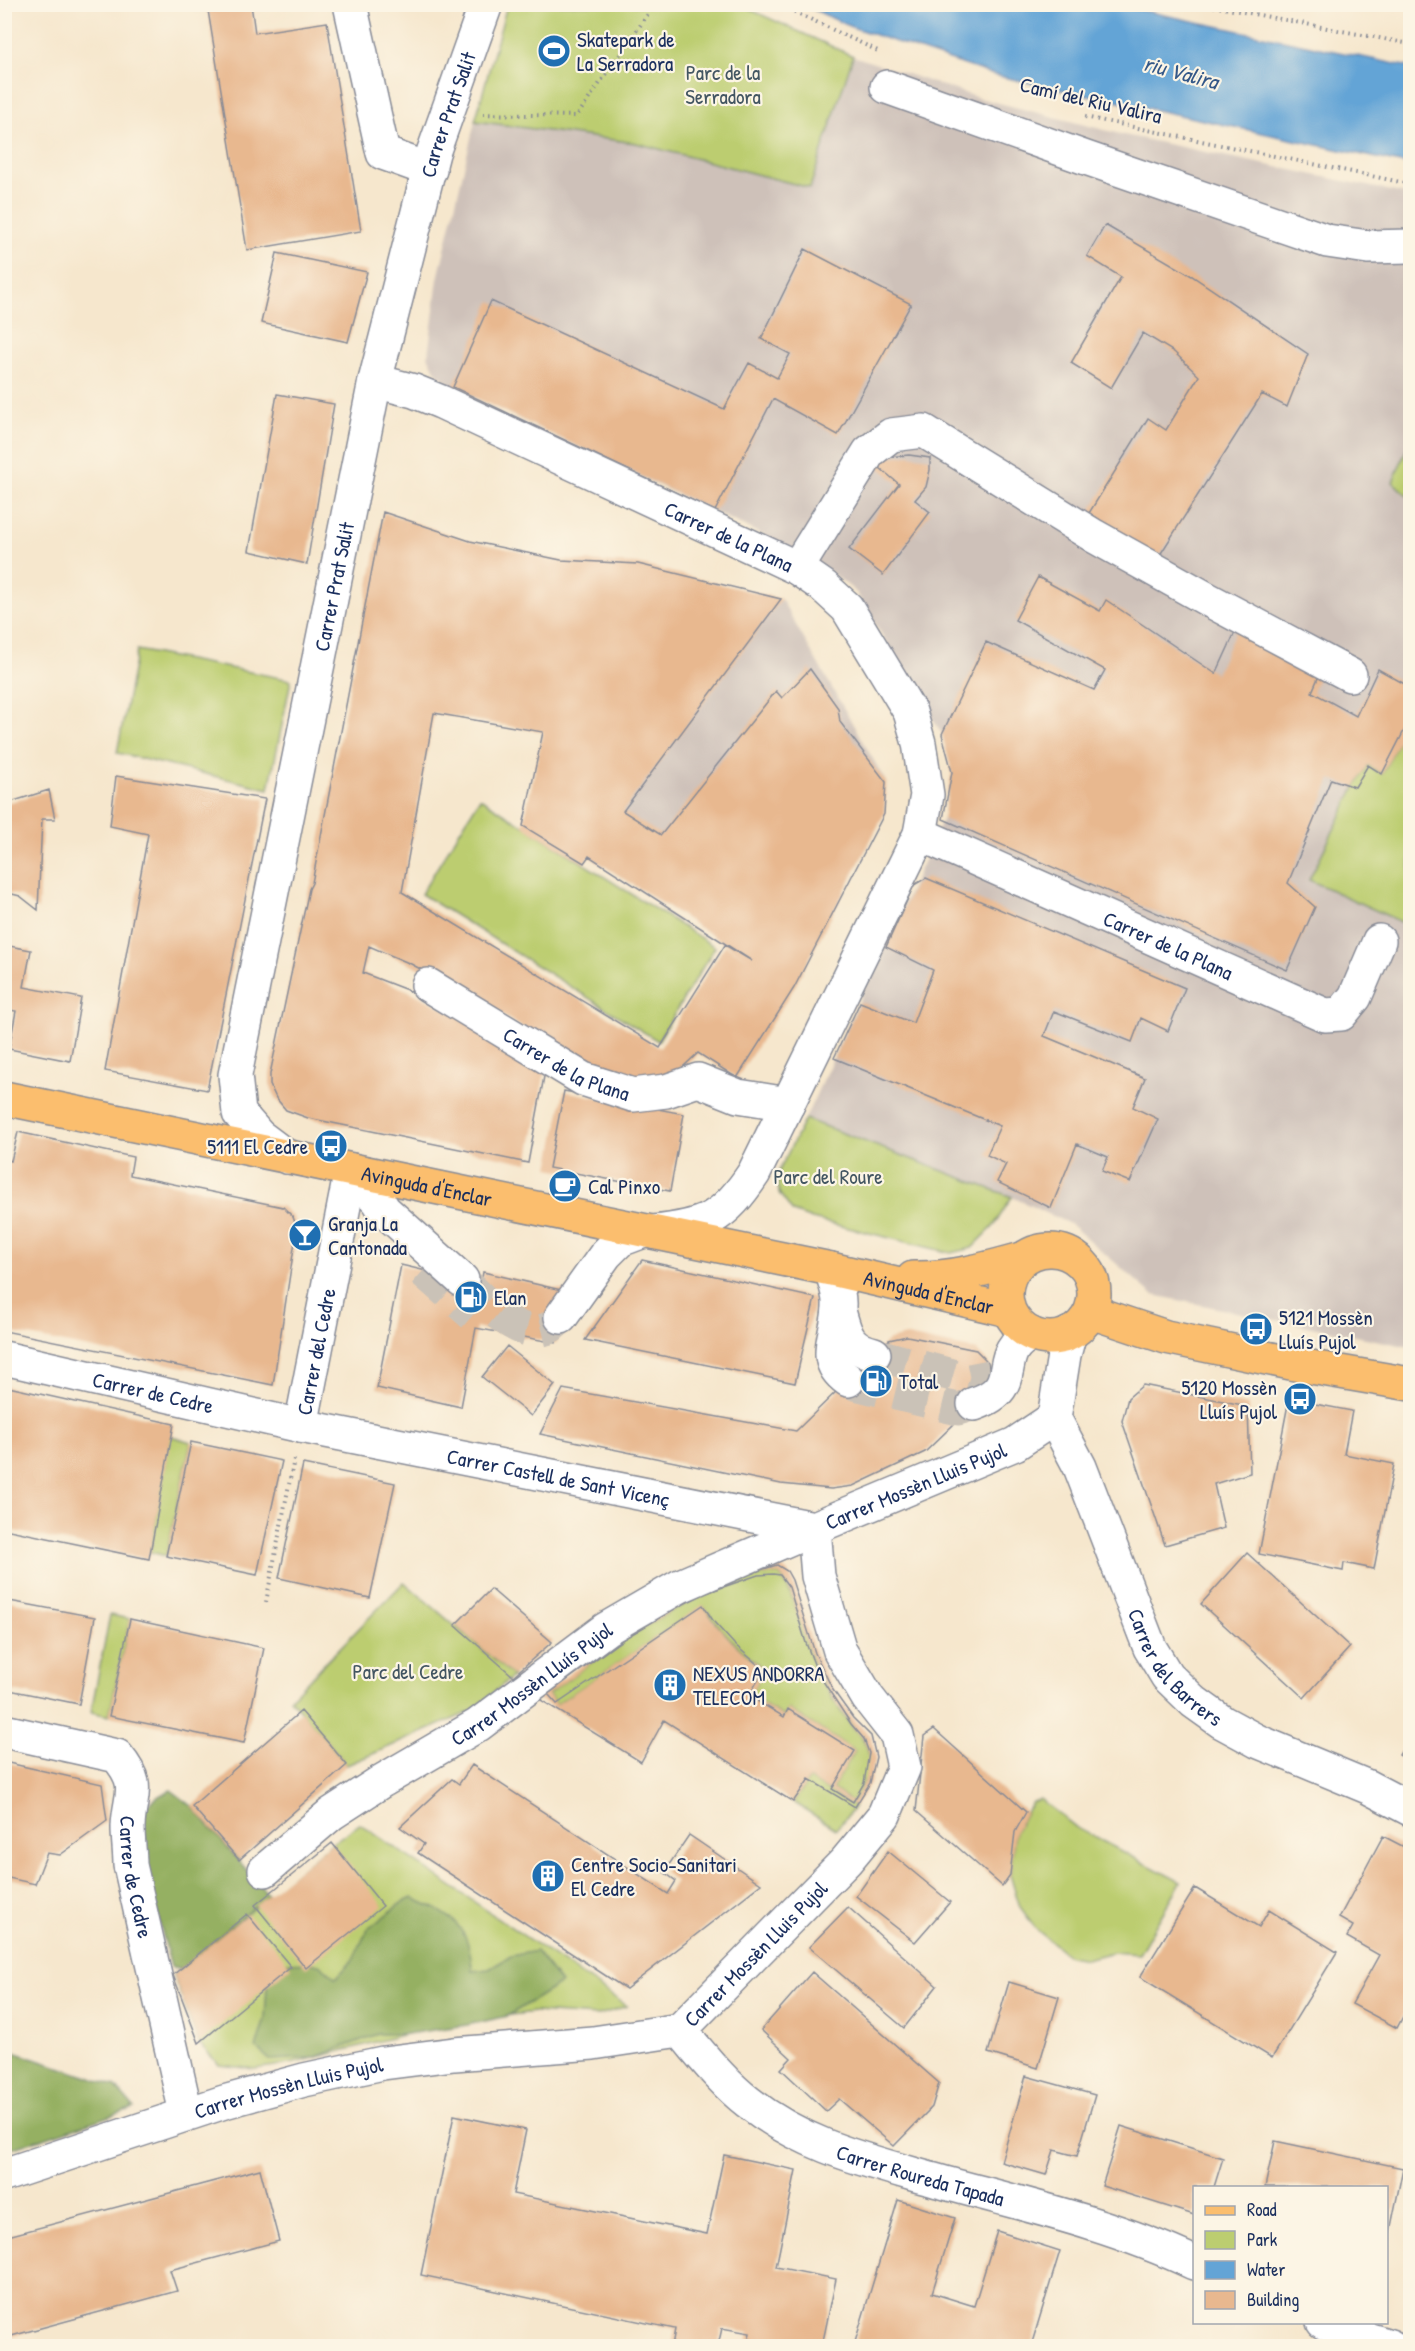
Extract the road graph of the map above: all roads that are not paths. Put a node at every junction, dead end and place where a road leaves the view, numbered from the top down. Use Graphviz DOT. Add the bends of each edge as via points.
graph roads {
  1 [pos="350,4"];
  2 [pos="486,4"];
  3 [pos="886,71"];
  4 [pos="429,170"];
  5 [pos="1410,246"];
  6 [pos="375,381"];
  7 [pos="797,568"];
  8 [pos="1350,675"];
  9 [pos="921,834"];
  10 [pos="1379,941"];
  11 [pos="428,985"];
  12 [pos="4,1098"];
  13 [pos="788,1104"];
  14 [pos="287,1157"];
  15 [pos="350,1171"];
  16 [pos="384,1210"];
  17 [pos="647,1231"];
  18 [pos="1022,1259"];
  19 [pos="423,1271"];
  20 [pos="841,1271"];
  21 [pos="462,1280"];
  22 [pos="1008,1310"];
  23 [pos="839,1311"];
  24 [pos="561,1317"];
  25 [pos="1080,1323"];
  26 [pos="874,1354"];
  27 [pos="1010,1356"];
  28 [pos="4,1358"];
  29 [pos="848,1380"];
  30 [pos="1410,1384"];
  31 [pos="974,1404"];
  32 [pos="1054,1418"];
  33 [pos="301,1426"];
  34 [pos="814,1528"];
  35 [pos="4,1731"];
  36 [pos="1410,1809"];
  37 [pos="265,1870"];
  38 [pos="680,2030"];
  39 [pos="186,2113"];
  40 [pos="4,2175"];
  41 [pos="1193,2263"];
  42 [pos="1327,2324"];
  43 [pos="1390,2346"];
  1 -- 4 [label="street" via="383,153"];
  2 -- 4 [label="street, Carrer Prat Salit"];
  3 -- 5 [label="street" via="1086,159 1327,241 1368,247"];
  4 -- 6 [label="street, Carrer Prat Salit"];
  6 -- 7 [label="street, Carrer de la Plana" via="441,402"];
  6 -- 14 [label="street, Carrer Prat Salit" via="235,1075 239,1113 259,1136"];
  7 -- 8 [label="street" via="869,452 891,435 924,431 1104,542"];
  7 -- 9 [label="street, Carrer de la Plana" via="847,608 910,712 927,795"];
  9 -- 10 [label="street, Carrer de la Plana" via="1325,1016 1341,1014 1355,997"];
  9 -- 13 [label="street, Carrer de la Plana"];
  11 -- 13 [label="street, Carrer de la Plana" via="583,1079 633,1095 666,1091 698,1080 738,1096"];
  12 -- 14 [label="main road, Avinguda d'Enclar"];
  13 -- 17 [label="street, Carrer de la Plana" via="754,1173 741,1193 720,1213 683,1229"];
  14 -- 15 [label="main road, Avinguda d'Enclar"];
  15 -- 16 [label="street"];
  15 -- 17 [label="main road, Avinguda d'Enclar"];
  15 -- 33 [label="street, Carrer del Cedre"];
  16 -- 19 [label="street" via="397,1241"];
  16 -- 21 [label="street"];
  17 -- 20 [label="main road, Avinguda d'Enclar"];
  17 -- 24 [label="street, Carrer de la Plana" via="620,1240 606,1254"];
  18 -- 20 [label="main road, Avinguda d'Enclar" via="932,1278"];
  18 -- 22 [label="main road" via="1008,1277"];
  18 -- 25 [label="main road, Avinguda d'Enclar" via="1046,1249 1059,1250 1082,1263 1090,1273 1094,1299"];
  20 -- 22 [label="main road, Avinguda d'Enclar"];
  20 -- 23 [label="street"];
  22 -- 27 [label="main road" via="1017,1324"];
  23 -- 26 [label="street" via="852,1344"];
  23 -- 29 [label="street" via="831,1361"];
  25 -- 27 [label="main road" via="1058,1338 1044,1338"];
  25 -- 30 [label="main road"];
  25 -- 32 [label="street" via="1064,1355"];
  27 -- 31 [label="street" via="1003,1386 990,1399"];
  28 -- 33 [label="street, Carrer de Cedre"];
  32 -- 34 [label="street, Carrer Mossèn Lluis Pujol" via="1015,1444"];
  32 -- 36 [label="street, Carrer del Barrers" via="1080,1467 1150,1648 1167,1676 1222,1722"];
  33 -- 34 [label="street, Carrer Castell de Sant Vicenç"];
  34 -- 37 [label="street, Carrer Mossèn Lluís Pujol" via="680,1586 606,1629 478,1725 331,1814"];
  34 -- 38 [label="street, Carrer Mossèn Lluis Pujol" via="818,1576 840,1651 868,1698 897,1735 904,1767 884,1815 846,1861"];
  35 -- 39 [label="street, Carrer de Cedre" via="117,1756 127,1768 134,1789 128,1826 130,1865"];
  38 -- 39 [label="street, Carrer Mossèn Lluis Pujol" via="593,2043 383,2063"];
  38 -- 41 [label="street, Carrer Roureda Tapada" via="748,2102 791,2131 839,2153 1107,2229 1152,2243"];
  39 -- 40 [label="street, Carrer Mossèn Lluis Pujol"];
  42 -- 43 [label="street"];
}
